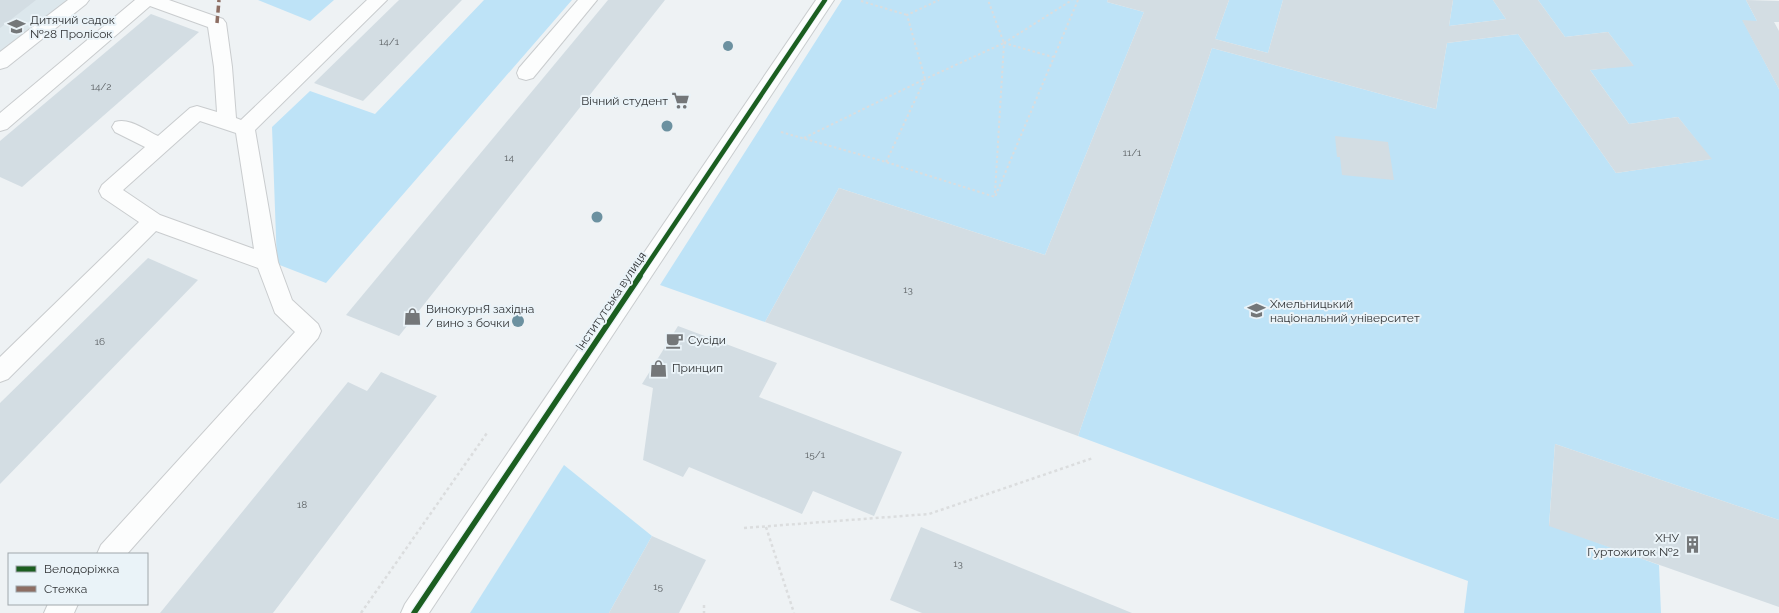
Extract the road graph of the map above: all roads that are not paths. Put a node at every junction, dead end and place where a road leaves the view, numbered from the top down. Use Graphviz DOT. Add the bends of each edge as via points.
graph roads {
  1 [pos="80,0"];
  2 [pos="146,0"];
  3 [pos="150,0"];
  4 [pos="378,0"];
  5 [pos="588,0"];
  6 [pos="825,0"];
  7 [pos="0,62"];
  8 [pos="526,73"];
  9 [pos="0,124"];
  10 [pos="236,125"];
  11 [pos="122,127"];
  12 [pos="160,146"];
  13 [pos="153,221"];
  14 [pos="267,262"];
  15 [pos="0,372"];
  16 [pos="111,553"];
  17 [pos="64,605"];
  18 [pos="57,613"];
  19 [pos="414,613"];
  1 -- 7 [label="street"];
  2 -- 9 [label="street"];
  3 -- 10 [label="street" via="217,23 223,67"];
  4 -- 10 [label="street"];
  5 -- 8 [label="street"];
  6 -- 19 [label="street, Інститутська вулиця"];
  10 -- 12 [label="street" via="197,113"];
  10 -- 14 [label="street"];
  11 -- 12 [label="street"];
  12 -- 13 [label="street" via="109,191"];
  13 -- 14 [label="street"];
  13 -- 15 [label="street"];
  14 -- 16 [label="street" via="283,306 310,331"];
  17 -- 18 [label="street"];
}
